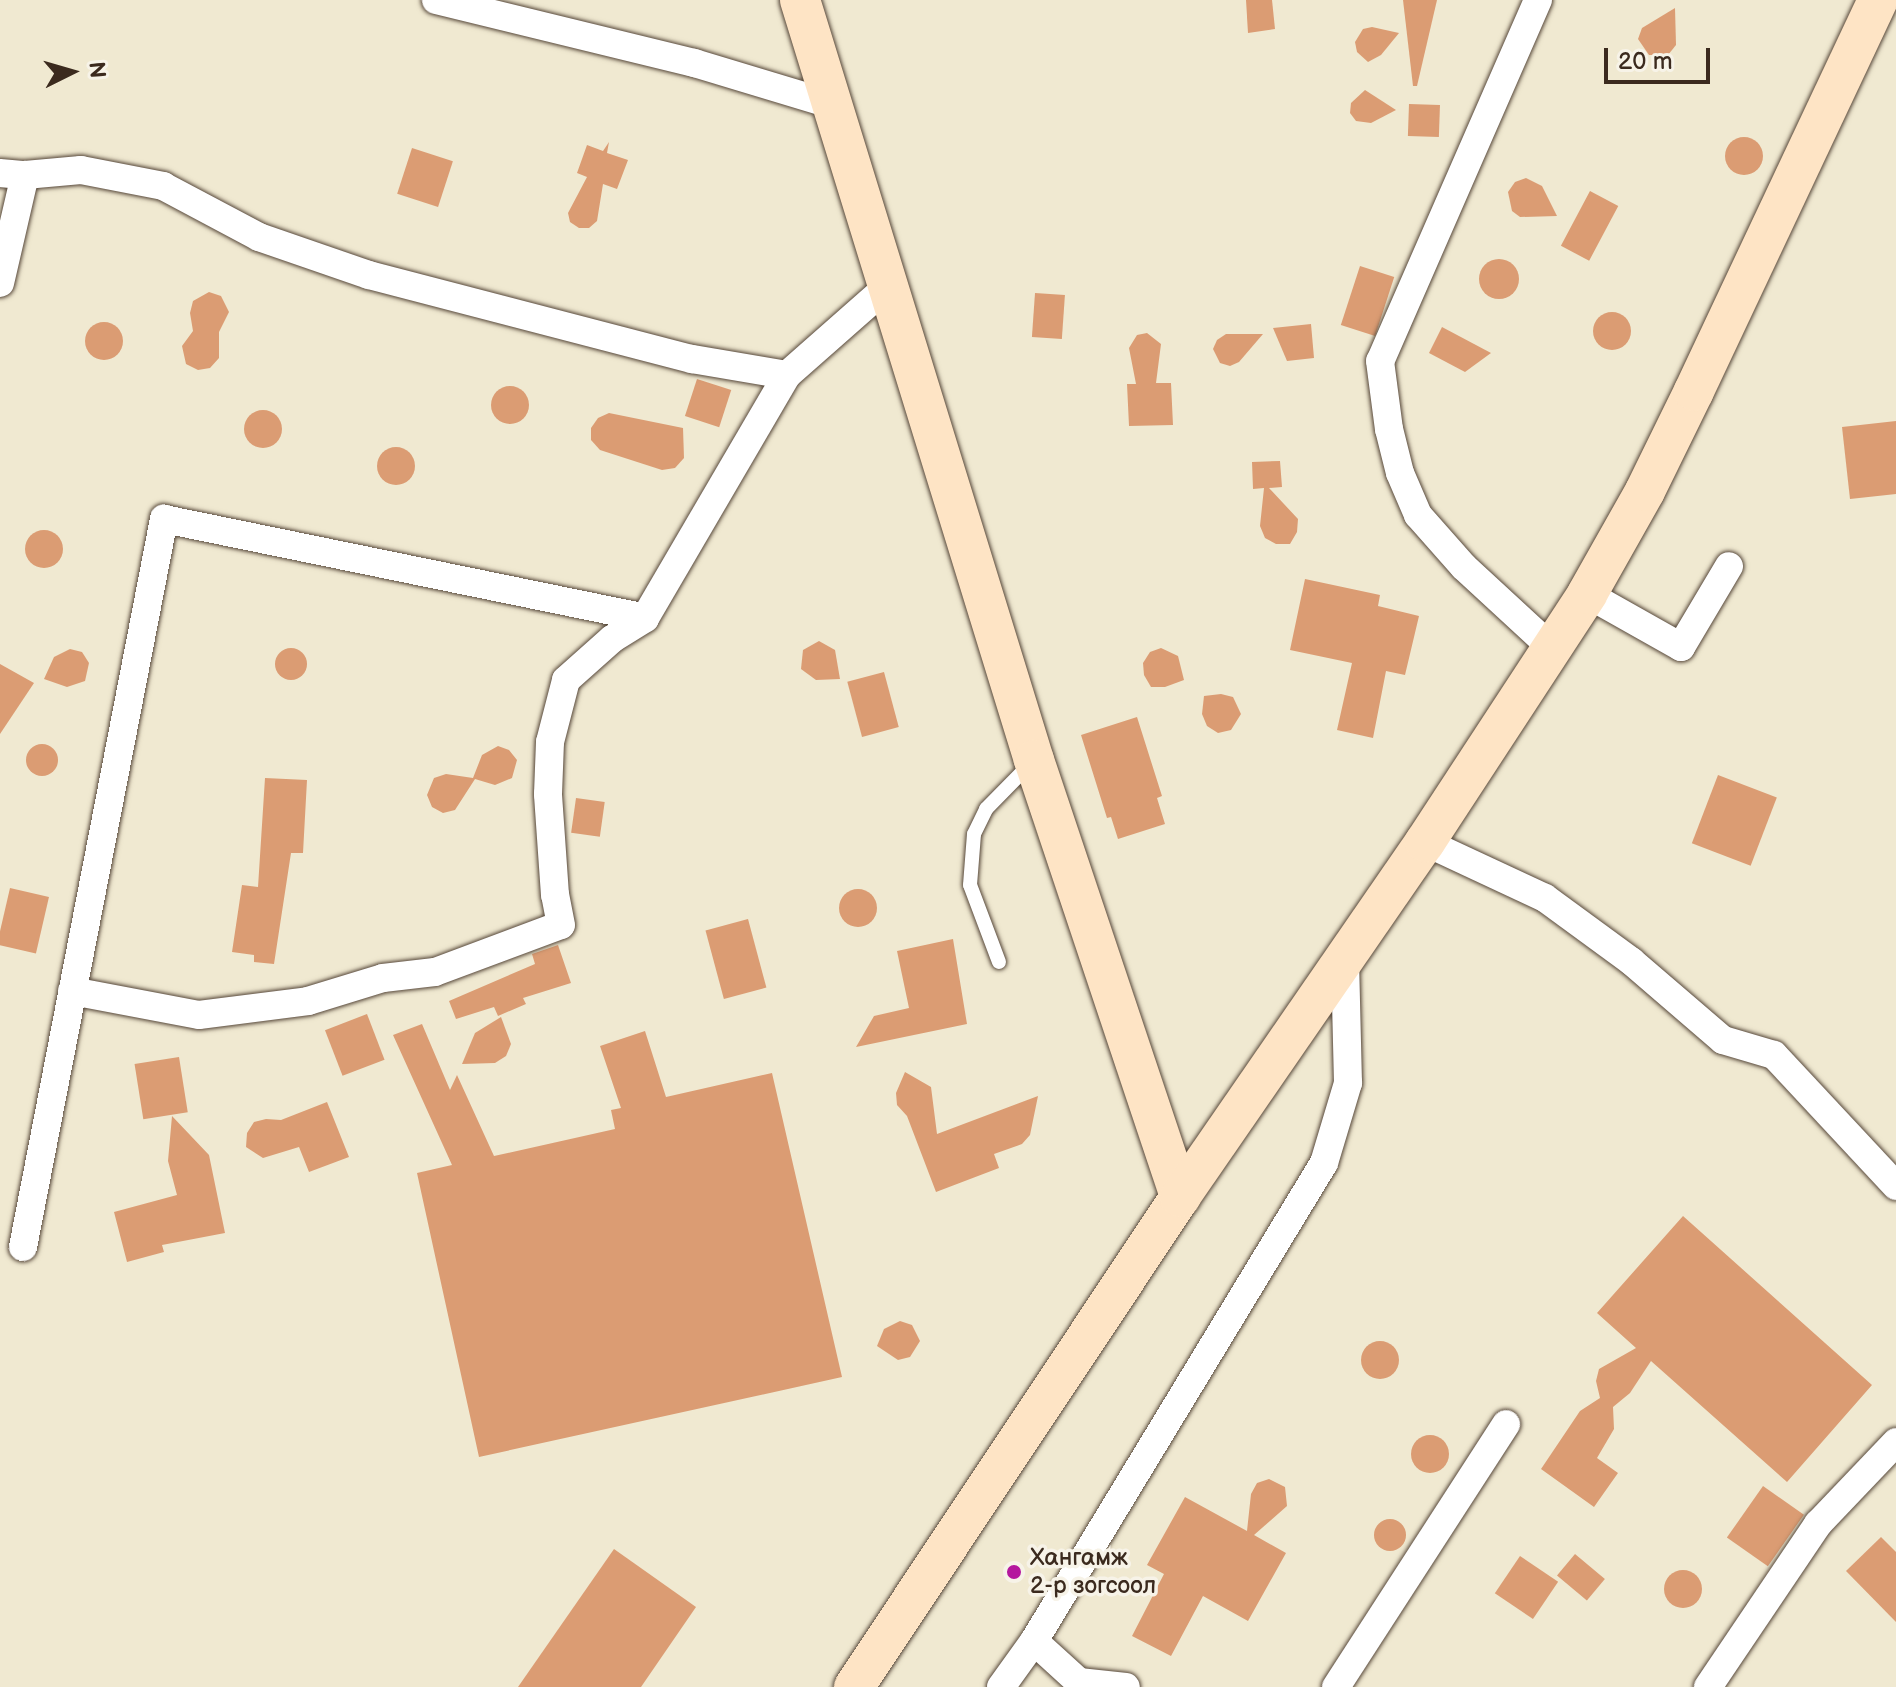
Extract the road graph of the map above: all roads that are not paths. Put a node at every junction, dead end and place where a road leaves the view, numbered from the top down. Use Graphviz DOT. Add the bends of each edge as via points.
graph roads {
  1 [pos="436,0"];
  2 [pos="800,0"];
  3 [pos="1538,0"];
  4 [pos="1878,0"];
  5 [pos="833,105"];
  6 [pos="12,174"];
  7 [pos="0,283"];
  8 [pos="888,286"];
  9 [pos="787,375"];
  10 [pos="1729,566"];
  11 [pos="1587,594"];
  12 [pos="645,618"];
  13 [pos="1553,649"];
  14 [pos="1034,760"];
  15 [pos="1425,842"];
  16 [pos="1345,956"];
  17 [pos="999,962"];
  18 [pos="72,991"];
  19 [pos="1896,1186"];
  20 [pos="1180,1197"];
  21 [pos="23,1247"];
  22 [pos="1506,1424"];
  23 [pos="1896,1442"];
  24 [pos="1034,1641"];
  25 [pos="1079,1685"];
  26 [pos="854,1687"];
  27 [pos="1001,1687"];
  28 [pos="1126,1687"];
  29 [pos="1336,1687"];
  30 [pos="1708,1687"];
  1 -- 5 [label="street" via="694,63"];
  2 -- 5 [label="main road"];
  3 -- 13 [label="street" via="1380,361 1389,429 1418,515 1464,567"];
  4 -- 11 [label="main road" via="1694,391"];
  5 -- 8 [label="main road"];
  6 -- 7 [label="street"];
  6 -- 9 [label="street" via="81,170 163,186 259,237 369,275 692,359"];
  8 -- 9 [label="street"];
  8 -- 14 [label="main road"];
  9 -- 12 [label="street"];
  10 -- 11 [label="street" via="1681,647"];
  11 -- 13 [label="main road"];
  12 -- 18 [label="street" via="566,680 550,742 548,794 561,925 435,972 383,978 308,1001 199,1015"];
  12 -- 18 [label="street" via="164,519"];
  13 -- 15 [label="main road"];
  14 -- 17 [label="lane" via="986,809 974,834 970,885"];
  14 -- 20 [label="main road"];
  15 -- 16 [label="main road"];
  15 -- 19 [label="street" via="1545,898 1631,961 1723,1040 1774,1055"];
  16 -- 20 [label="main road"];
  16 -- 24 [label="street" via="1348,1083 1324,1163"];
  18 -- 21 [label="street"];
  20 -- 26 [label="main road"];
  22 -- 29 [label="street"];
  23 -- 30 [label="street" via="1818,1524"];
  24 -- 25 [label="street"];
  24 -- 27 [label="street"];
  25 -- 28 [label="street"];
}
